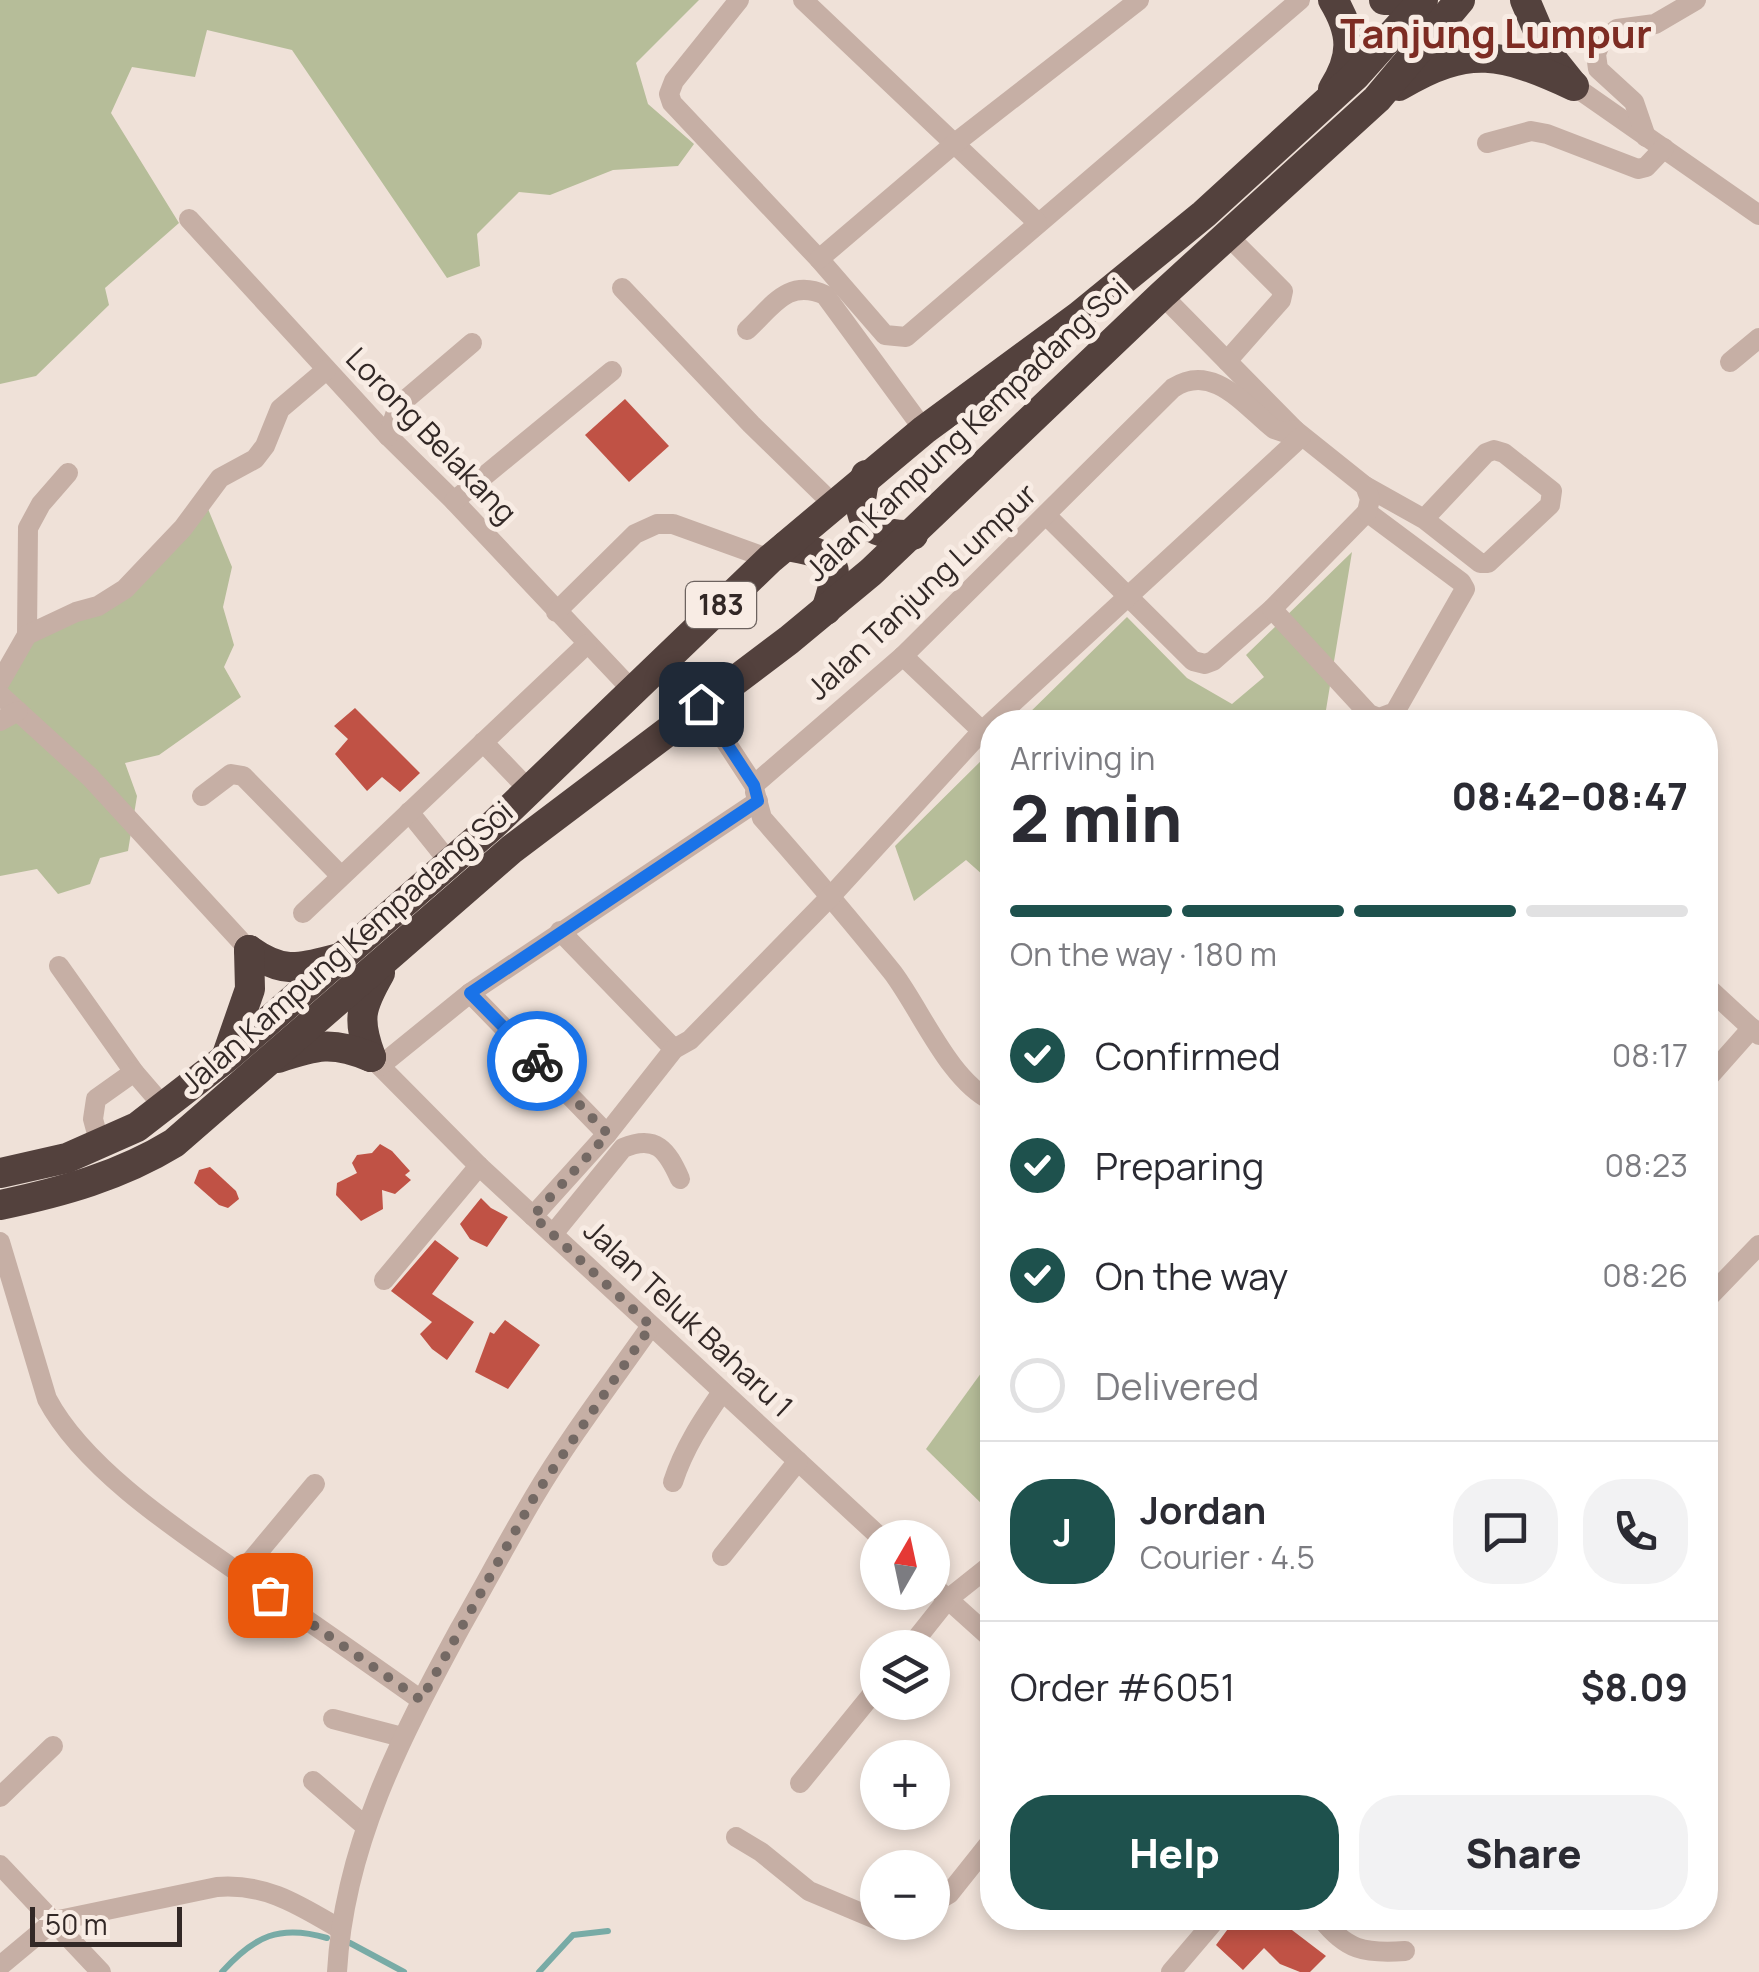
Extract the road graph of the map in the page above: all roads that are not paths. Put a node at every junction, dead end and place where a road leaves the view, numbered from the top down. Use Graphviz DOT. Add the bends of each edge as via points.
graph roads {
  1 [pos="740,0"];
  2 [pos="803,0"];
  3 [pos="1140,0"];
  4 [pos="1300,0"];
  5 [pos="1333,0"];
  6 [pos="1384,0"];
  7 [pos="1398,0"];
  8 [pos="1423,0"];
  9 [pos="1460,0"];
  10 [pos="1525,0"];
  11 [pos="1696,0"];
  12 [pos="1574,86"];
  13 [pos="1377,99"];
  14 [pos="1321,108"];
  15 [pos="1487,142"];
  16 [pos="1655,142"];
  17 [pos="954,144"];
  18 [pos="1759,215"];
  19 [pos="189,219"];
  20 [pos="1037,222"];
  21 [pos="1227,235"];
  22 [pos="819,260"];
  23 [pos="622,288"];
  24 [pos="1162,295"];
  25 [pos="746,330"];
  26 [pos="1759,338"];
  27 [pos="472,343"];
  28 [pos="1227,362"];
  29 [pos="1730,362"];
  30 [pos="326,370"];
  31 [pos="612,371"];
  32 [pos="924,430"];
  33 [pos="1298,433"];
  34 [pos="388,436"];
  35 [pos="68,473"];
  36 [pos="866,476"];
  37 [pos="1364,486"];
  38 [pos="454,501"];
  39 [pos="832,504"];
  40 [pos="1367,512"];
  41 [pos="1047,516"];
  42 [pos="1424,519"];
  43 [pos="913,535"];
  44 [pos="778,552"];
  45 [pos="1128,596"];
  46 [pos="1272,609"];
  47 [pos="826,610"];
  48 [pos="556,612"];
  49 [pos="27,635"];
  50 [pos="586,644"];
  51 [pos="903,656"];
  52 [pos="0,682"];
  53 [pos="634,691"];
  54 [pos="0,695"];
  55 [pos="701,704"];
  56 [pos="1005,710"];
  57 [pos="1366,710"];
  58 [pos="1395,710"];
  59 [pos="9,716"];
  60 [pos="980,729"];
  61 [pos="980,733"];
  62 [pos="483,742"];
  63 [pos="530,791"];
  64 [pos="756,793"];
  65 [pos="202,796"];
  66 [pos="409,812"];
  67 [pos="450,863"];
  68 [pos="342,876"];
  69 [pos="830,896"];
  70 [pos="303,913"];
  71 [pos="560,931"];
  72 [pos="249,950"];
  73 [pos="392,953"];
  74 [pos="344,957"];
  75 [pos="59,966"];
  76 [pos="470,993"];
  77 [pos="1718,997"];
  78 [pos="1755,1032"];
  79 [pos="674,1049"];
  80 [pos="226,1058"];
  81 [pos="269,1061"];
  82 [pos="375,1062"];
  83 [pos="1718,1068"];
  84 [pos="134,1072"];
  85 [pos="980,1095"];
  86 [pos="165,1108"];
  87 [pos="608,1134"];
  88 [pos="100,1145"];
  89 [pos="479,1166"];
  90 [pos="0,1173"];
  91 [pos="680,1178"];
  92 [pos="0,1205"];
  93 [pos="533,1216"];
  94 [pos="552,1234"];
  95 [pos="0,1242"];
  96 [pos="1759,1244"];
  97 [pos="384,1280"];
  98 [pos="1718,1287"];
  99 [pos="651,1326"];
  100 [pos="722,1392"];
  101 [pos="798,1460"];
  102 [pos="673,1482"];
  103 [pos="315,1484"];
  104 [pos="862,1520"];
  105 [pos="722,1556"];
  106 [pos="980,1570"];
  107 [pos="240,1574"];
  108 [pos="950,1587"];
  109 [pos="950,1601"];
  110 [pos="980,1628"];
  111 [pos="421,1700"];
  112 [pos="860,1709"];
  113 [pos="333,1720"];
  114 [pos="402,1737"];
  115 [pos="53,1746"];
  116 [pos="313,1781"];
  117 [pos="800,1784"];
  118 [pos="0,1797"];
  119 [pos="366,1826"];
  120 [pos="736,1838"];
  121 [pos="980,1855"];
  122 [pos="0,1865"];
  123 [pos="950,1892"];
  124 [pos="860,1912"];
  125 [pos="54,1921"];
  126 [pos="340,1929"];
  127 [pos="1195,1930"];
  128 [pos="1330,1930"];
  129 [pos="1405,1951"];
  130 [pos="0,1966"];
  131 [pos="101,1972"];
  132 [pos="337,1972"];
  133 [pos="1171,1972"];
  1 -- 22 [label="street" via="674,81 672,103"];
  2 -- 17 [label="street"];
  3 -- 17 [label="street"];
  4 -- 20 [label="street"];
  5 -- 14 [label="highway" via="1350,43 1347,67"];
  6 -- 7 [label="highway"];
  8 -- 14 [label="highway, Jalan Kampung Kempadang Soi / 183"];
  9 -- 13 [label="highway, Jalan Kampung Kempadang Soi / 183"];
  10 -- 12 [label="highway" via="1548,54"];
  11 -- 16 [label="street" via="1655,24 1617,29 1596,54 1598,68 1634,102"];
  12 -- 13 [label="highway" via="1504,59 1471,57 1446,61"];
  12 -- 16 [label="street"];
  13 -- 21 [label="highway, Jalan Kampung Kempadang Soi / 183"];
  14 -- 32 [label="highway, Jalan Kampung Kempadang Soi / 183" via="1132,275"];
  15 -- 16 [label="street" via="1531,131 1638,169 1646,167"];
  16 -- 18 [label="street"];
  17 -- 20 [label="street"];
  17 -- 22 [label="street"];
  19 -- 30 [label="street, Lorong Belakang"];
  20 -- 22 [label="street" via="906,337 884,335"];
  21 -- 24 [label="highway, Jalan Kampung Kempadang Soi / 183"];
  21 -- 28 [label="street" via="1283,291"];
  23 -- 39 [label="street"];
  24 -- 28 [label="street"];
  24 -- 43 [label="highway, Jalan Kampung Kempadang Soi / 183"];
  25 -- 32 [label="street" via="792,290 807,287 825,295"];
  26 -- 29 [label="street"];
  27 -- 34 [label="street" via="398,406"];
  28 -- 33 [label="street"];
  30 -- 34 [label="street, Lorong Belakang"];
  30 -- 49 [label="street" via="280,409 255,459 220,478 125,589"];
  31 -- 38 [label="street"];
  32 -- 36 [label="highway, Jalan Kampung Kempadang Soi / 183"];
  33 -- 37 [label="street"];
  33 -- 41 [label="street, Jalan Tanjung Lumpur" via="1274,429 1216,382 1186,380"];
  33 -- 45 [label="street"];
  34 -- 38 [label="street, Lorong Belakang"];
  35 -- 49 [label="street" via="28,528"];
  36 -- 39 [label="highway, Jalan Kampung Kempadang Soi / 183"];
  36 -- 43 [label="highway" via="859,507 867,525"];
  37 -- 40 [label="street"];
  37 -- 42 [label="street"];
  38 -- 48 [label="street, Lorong Belakang"];
  39 -- 44 [label="highway, Jalan Kampung Kempadang Soi / 183"];
  40 -- 46 [label="street"];
  40 -- 58 [label="street" via="1464,590"];
  41 -- 45 [label="street"];
  41 -- 51 [label="street, Jalan Tanjung Lumpur"];
  42 -- 42 [label="street" via="1494,450 1552,492 1550,505 1488,563"];
  43 -- 47 [label="highway, Jalan Kampung Kempadang Soi / 183"];
  44 -- 47 [label="highway" via="818,552 831,560 836,575"];
  44 -- 48 [label="street" via="657,524 635,534"];
  44 -- 53 [label="highway, Jalan Kampung Kempadang Soi / 183"];
  45 -- 46 [label="street" via="1194,661 1205,664"];
  45 -- 56 [label="street"];
  46 -- 57 [label="street"];
  47 -- 55 [label="highway, Jalan Kampung Kempadang Soi / 183"];
  48 -- 50 [label="street, Lorong Belakang"];
  49 -- 52 [label="street"];
  50 -- 53 [label="street, Lorong Belakang"];
  50 -- 62 [label="street"];
  51 -- 60 [label="street"];
  51 -- 64 [label="street, Jalan Tanjung Lumpur"];
  53 -- 63 [label="highway, Jalan Kampung Kempadang Soi / 183"];
  54 -- 59 [label="street"];
  55 -- 64 [label="street"];
  55 -- 73 [label="highway, Jalan Kampung Kempadang Soi / 183" via="512,849"];
  59 -- 72 [label="street" via="90,776"];
  61 -- 69 [label="street"];
  62 -- 63 [label="street"];
  62 -- 66 [label="street"];
  63 -- 67 [label="highway, Jalan Kampung Kempadang Soi / 183"];
  64 -- 69 [label="street" via="762,818"];
  64 -- 71 [label="street, Jalan Tanjung Lumpur"];
  65 -- 68 [label="street" via="231,774 243,776"];
  66 -- 67 [label="street"];
  66 -- 68 [label="street"];
  67 -- 74 [label="highway, Jalan Kampung Kempadang Soi / 183"];
  68 -- 70 [label="street"];
  69 -- 79 [label="street"];
  69 -- 85 [label="street"];
  71 -- 76 [label="street, Jalan Tanjung Lumpur"];
  71 -- 79 [label="street"];
  72 -- 74 [label="highway" via="281,968"];
  72 -- 80 [label="highway" via="250,989"];
  73 -- 81 [label="highway, Jalan Kampung Kempadang Soi / 183"];
  73 -- 82 [label="highway" via="360,1017"];
  74 -- 80 [label="highway, Jalan Kampung Kempadang Soi / 183"];
  75 -- 84 [label="street"];
  76 -- 82 [label="street, Jalan Tanjung Lumpur"];
  76 -- 87 [label="street"];
  77 -- 78 [label="street"];
  78 -- 83 [label="street"];
  79 -- 87 [label="street"];
  80 -- 86 [label="highway, Jalan Kampung Kempadang Soi / 183"];
  81 -- 82 [label="highway" via="326,1044"];
  81 -- 92 [label="highway, Jalan Kampung Kempadang Soi / 183" via="147,1160 97,1181"];
  82 -- 89 [label="street, Jalan Teluk Baharu 1"];
  84 -- 86 [label="street"];
  84 -- 88 [label="street" via="96,1098"];
  86 -- 88 [label="highway, Jalan Kampung Kempadang Soi / 183"];
  87 -- 93 [label="street"];
  88 -- 90 [label="highway, Jalan Kampung Kempadang Soi / 183"];
  89 -- 93 [label="street, Jalan Teluk Baharu 1"];
  89 -- 97 [label="street"];
  91 -- 94 [label="street" via="662,1149 636,1142 623,1148"];
  93 -- 94 [label="street, Jalan Teluk Baharu 1"];
  94 -- 99 [label="street, Jalan Teluk Baharu 1"];
  95 -- 107 [label="street" via="58,1419 166,1522"];
  96 -- 98 [label="street"];
  99 -- 100 [label="street, Jalan Teluk Baharu 1"];
  99 -- 111 [label="street" via="536,1494"];
  100 -- 101 [label="street, Jalan Teluk Baharu 1"];
  100 -- 102 [label="street"];
  101 -- 104 [label="street, Jalan Teluk Baharu 1"];
  101 -- 105 [label="street"];
  103 -- 107 [label="street"];
  106 -- 108 [label="street"];
  107 -- 111 [label="street"];
  109 -- 110 [label="street"];
  111 -- 114 [label="street"];
  112 -- 117 [label="street"];
  113 -- 114 [label="street"];
  114 -- 119 [label="street"];
  115 -- 118 [label="street"];
  116 -- 119 [label="street"];
  119 -- 126 [label="street"];
  120 -- 124 [label="street" via="809,1890"];
  121 -- 123 [label="street"];
  122 -- 125 [label="street"];
  125 -- 126 [label="street" via="243,1885 267,1890"];
  125 -- 130 [label="street"];
  125 -- 131 [label="street"];
  126 -- 132 [label="street"];
  127 -- 133 [label="street"];
  128 -- 129 [label="street" via="1353,1948"];
}
